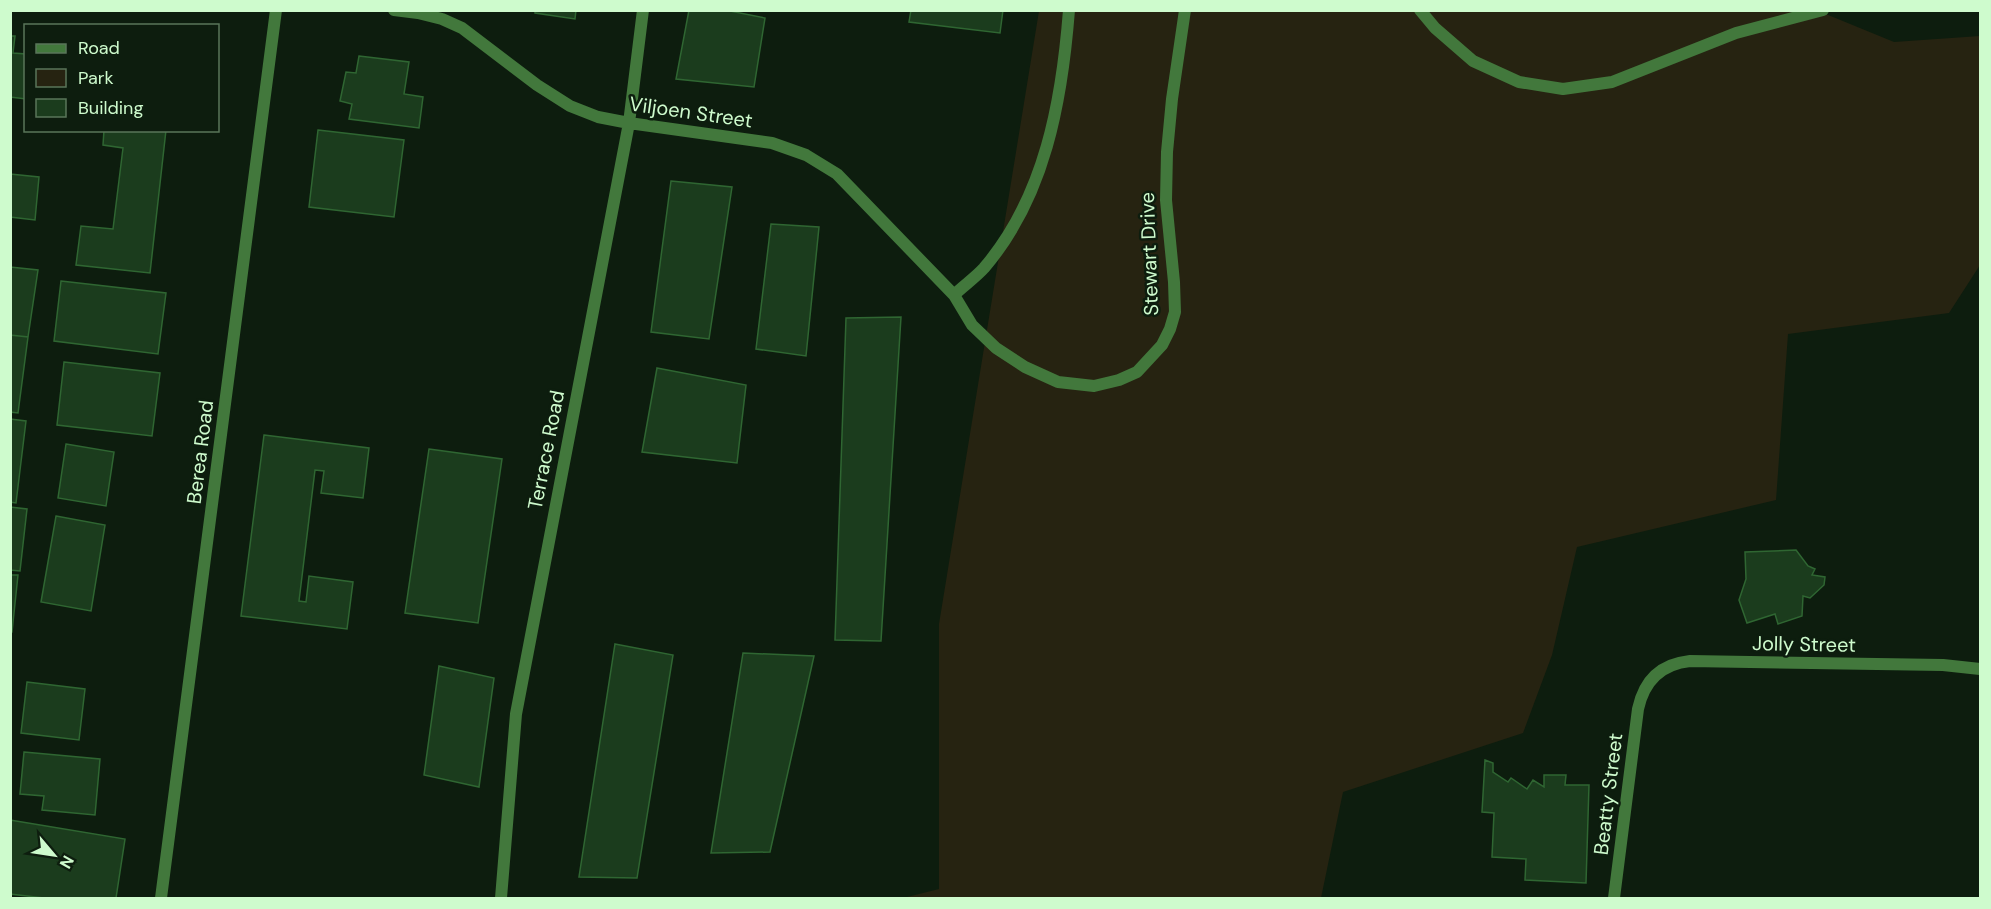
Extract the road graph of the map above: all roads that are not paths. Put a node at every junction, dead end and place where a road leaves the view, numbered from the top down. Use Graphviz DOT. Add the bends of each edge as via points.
graph roads {
  1 [pos="276,10"];
  2 [pos="394,10"];
  3 [pos="643,10"];
  4 [pos="1069,10"];
  5 [pos="1185,10"];
  6 [pos="1420,10"];
  7 [pos="1823,10"];
  8 [pos="629,123"];
  9 [pos="954,295"];
  10 [pos="1980,669"];
  11 [pos="1641,695"];
  12 [pos="161,898"];
  13 [pos="501,898"];
  14 [pos="1614,898"];
  1 -- 12 [label="street, Berea Road"];
  2 -- 8 [label="street, Viljoen Street" via="442,19 462,28 570,106"];
  3 -- 8 [label="street, Terrace Road"];
  4 -- 9 [label="street" via="1055,115 1032,188 999,249"];
  5 -- 9 [label="street, Stewart Drive" via="1167,152 1166,200 1175,312 1162,345 1137,372 1119,380 1094,386 1058,382 996,348 972,325"];
  6 -- 7 [label="street" via="1473,61 1519,82 1563,89 1612,82 1736,33"];
  8 -- 9 [label="street, Viljoen Street" via="772,143 806,155 837,174"];
  8 -- 13 [label="street, Terrace Road" via="516,714"];
  10 -- 11 [label="street, Jolly Street" via="1690,661 1667,667 1648,683"];
  11 -- 14 [label="street, Beatty Street"];
}
